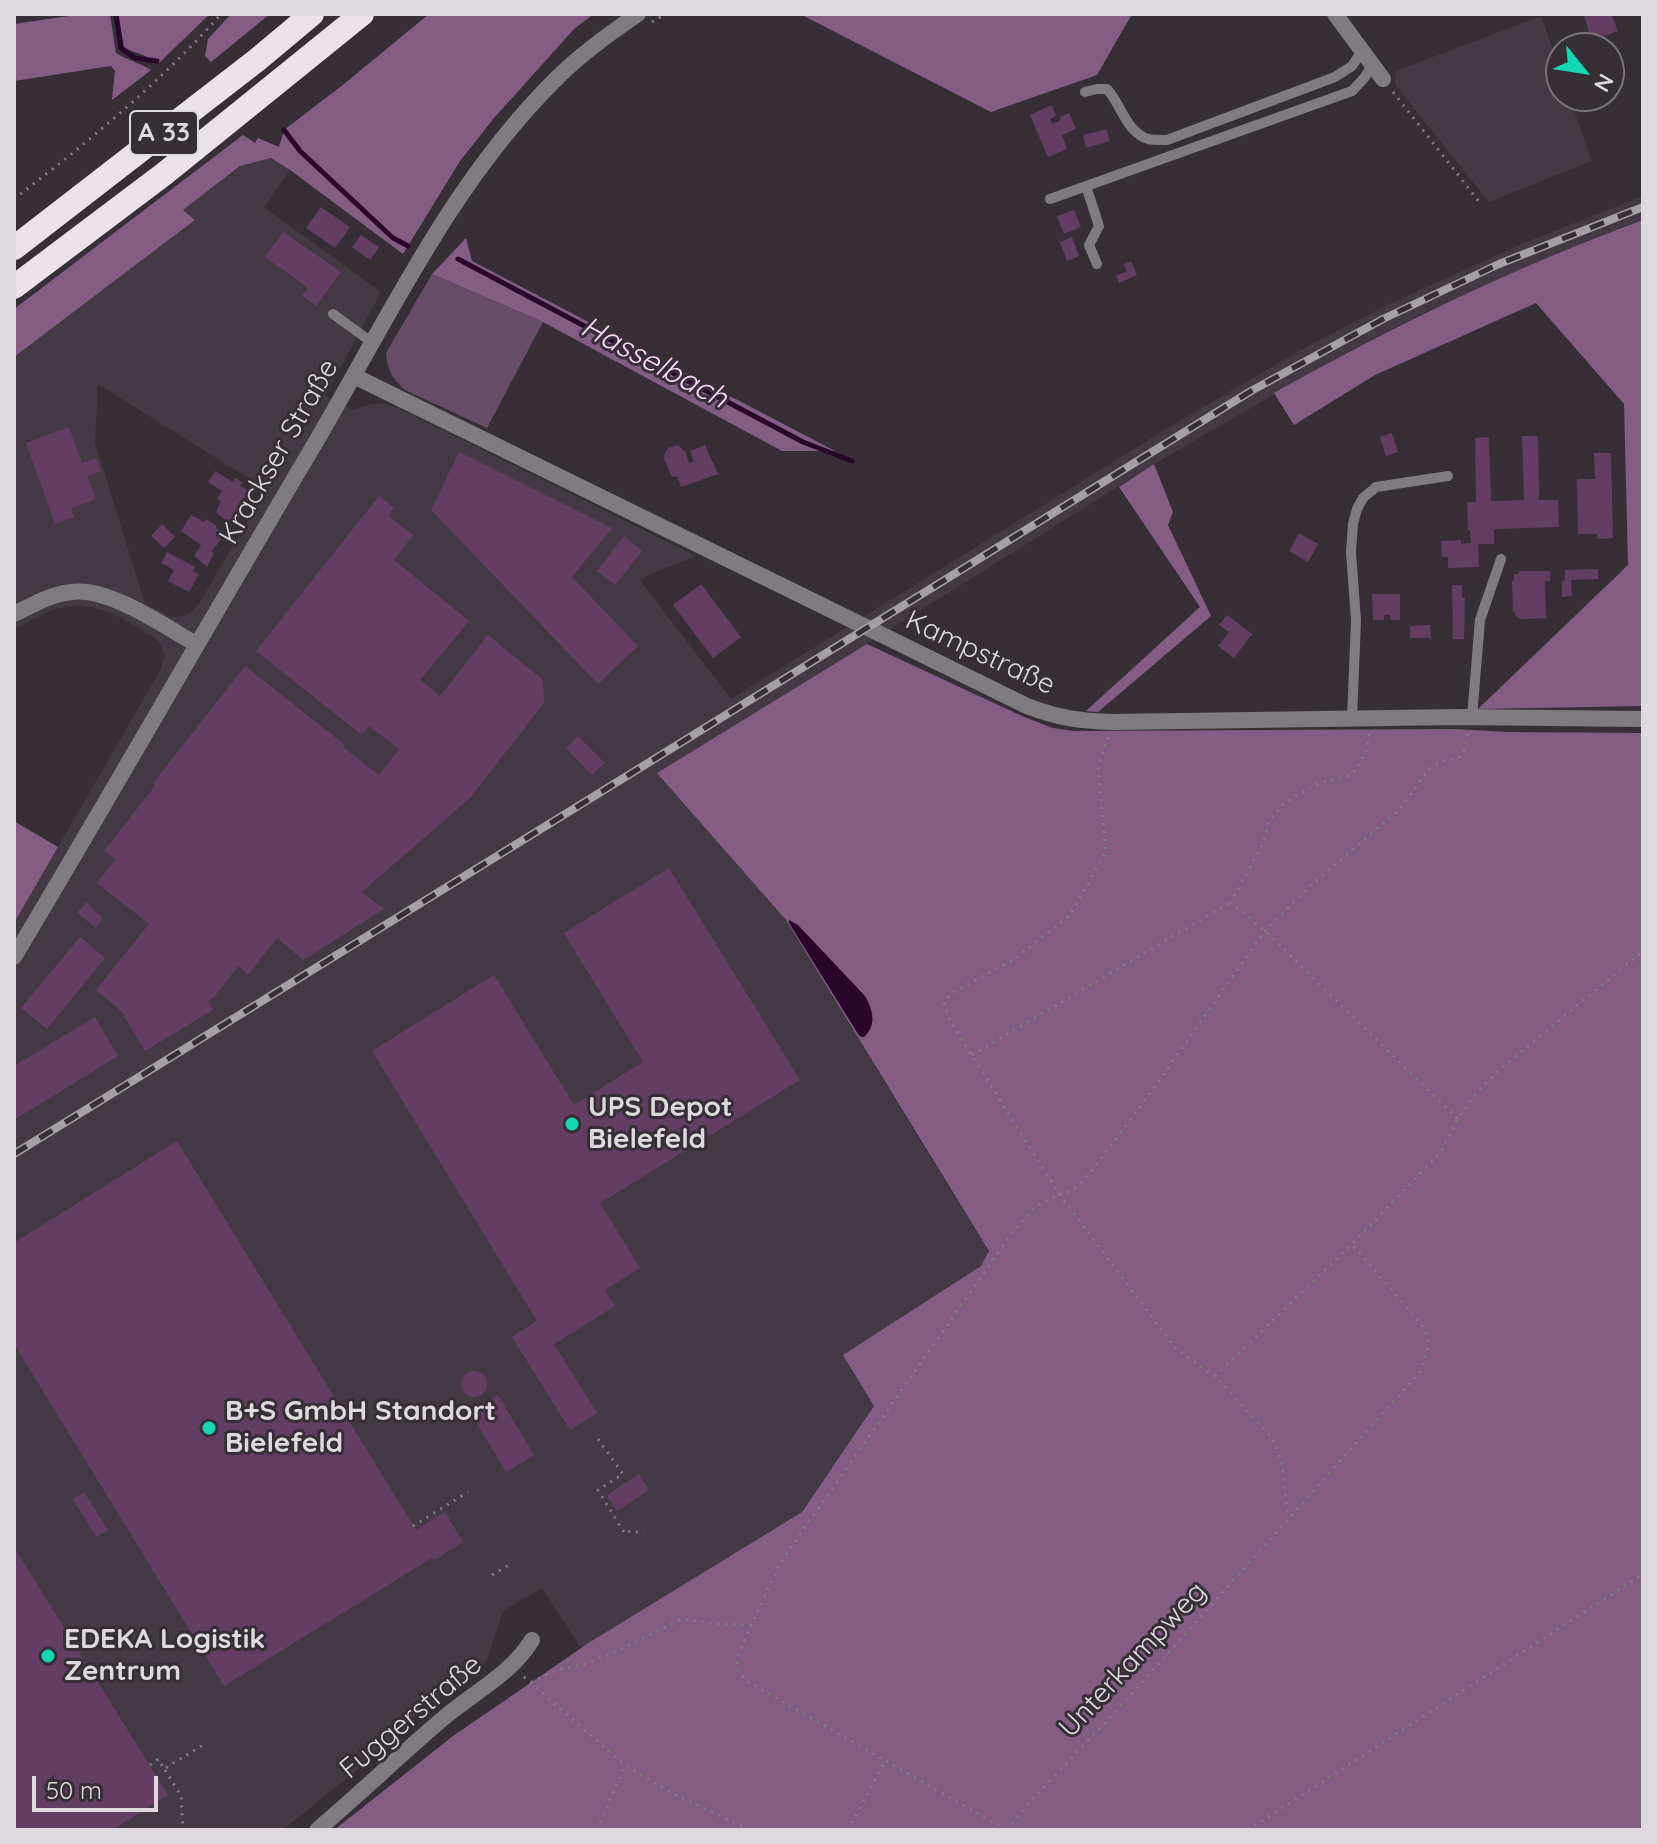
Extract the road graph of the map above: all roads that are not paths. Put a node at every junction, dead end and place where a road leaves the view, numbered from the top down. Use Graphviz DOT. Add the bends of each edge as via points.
graph roads {
  1 [pos="312,14"];
  2 [pos="362,14"];
  3 [pos="1335,14"];
  4 [pos="642,20"];
  5 [pos="1367,58"];
  6 [pos="1383,79"];
  7 [pos="1085,92"];
  8 [pos="1086,186"];
  9 [pos="1050,199"];
  10 [pos="14,248"];
  11 [pos="1097,264"];
  12 [pos="14,287"];
  13 [pos="333,314"];
  14 [pos="373,343"];
  15 [pos="354,376"];
  16 [pos="1448,476"];
  17 [pos="1501,559"];
  18 [pos="14,614"];
  19 [pos="196,644"];
  20 [pos="1471,717"];
  21 [pos="1352,718"];
  22 [pos="1643,719"];
  23 [pos="14,957"];
  24 [pos="532,1640"];
  25 [pos="317,1830"];
  1 -- 10 [label="highway, A 33"];
  2 -- 12 [label="highway, A 33"];
  3 -- 5 [label="street"];
  4 -- 14 [label="street, Krackser Straße" via="598,44 522,115 460,196"];
  5 -- 6 [label="street"];
  5 -- 7 [label="lane" via="1335,77 1167,140 1138,134 1107,89"];
  5 -- 8 [label="lane" via="1365,77 1352,91"];
  8 -- 9 [label="lane"];
  8 -- 11 [label="lane" via="1099,226 1089,245"];
  13 -- 14 [label="lane"];
  14 -- 15 [label="street, Krackser Straße"];
  15 -- 19 [label="street, Krackser Straße"];
  15 -- 21 [label="street, Kampstraße" via="1056,717 1113,722"];
  16 -- 21 [label="lane" via="1376,487 1357,509 1351,552 1356,620"];
  17 -- 20 [label="lane" via="1480,620"];
  18 -- 19 [label="street" via="50,596 97,594"];
  19 -- 23 [label="street, Krackser Straße"];
  20 -- 21 [label="street, Kampstraße"];
  20 -- 22 [label="street, Kampstraße"];
  24 -- 25 [label="street, Fuggerstraße" via="512,1667 444,1718"];
}
